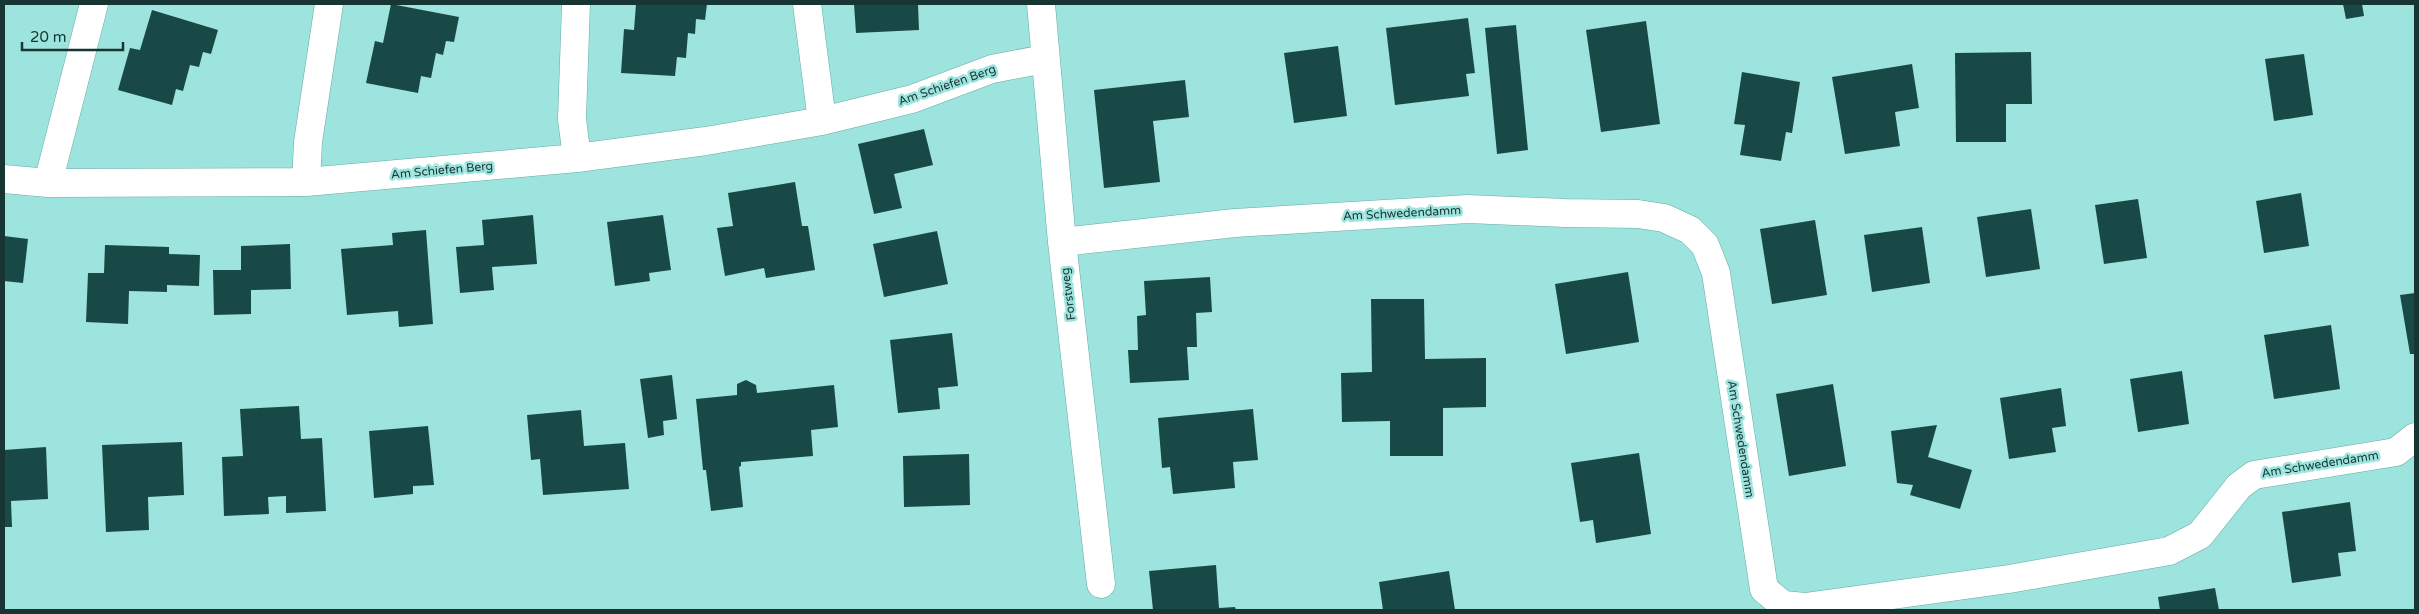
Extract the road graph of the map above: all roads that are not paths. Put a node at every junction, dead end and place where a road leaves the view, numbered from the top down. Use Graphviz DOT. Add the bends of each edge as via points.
graph roads {
  1 [pos="94,4"];
  2 [pos="329,4"];
  3 [pos="576,4"];
  4 [pos="807,4"];
  5 [pos="1041,4"];
  6 [pos="1044,59"];
  7 [pos="822,121"];
  8 [pos="577,158"];
  9 [pos="4,179"];
  10 [pos="306,182"];
  11 [pos="48,183"];
  12 [pos="1062,242"];
  13 [pos="2415,437"];
  14 [pos="1101,584"];
  1 -- 11 [label="street"];
  2 -- 10 [label="street" via="308,142"];
  3 -- 8 [label="street" via="572,119"];
  4 -- 7 [label="street"];
  5 -- 6 [label="street, Forstweg"];
  6 -- 7 [label="street, Am Schiefen Berg" via="992,69 912,99"];
  6 -- 12 [label="street, Forstweg"];
  7 -- 8 [label="street, Am Schiefen Berg"];
  8 -- 10 [label="street, Am Schiefen Berg"];
  9 -- 11 [label="street, Am Schiefen Berg"];
  10 -- 11 [label="street, Am Schiefen Berg"];
  12 -- 13 [label="street, Am Schwedendamm" via="1236,223 1468,209 1638,214 1664,218 1690,230 1705,245 1716,273 1764,589 1783,606 1805,608 2010,579 2169,551 2200,535 2239,486 2254,475 2396,452"];
  12 -- 14 [label="street, Forstweg"];
}
